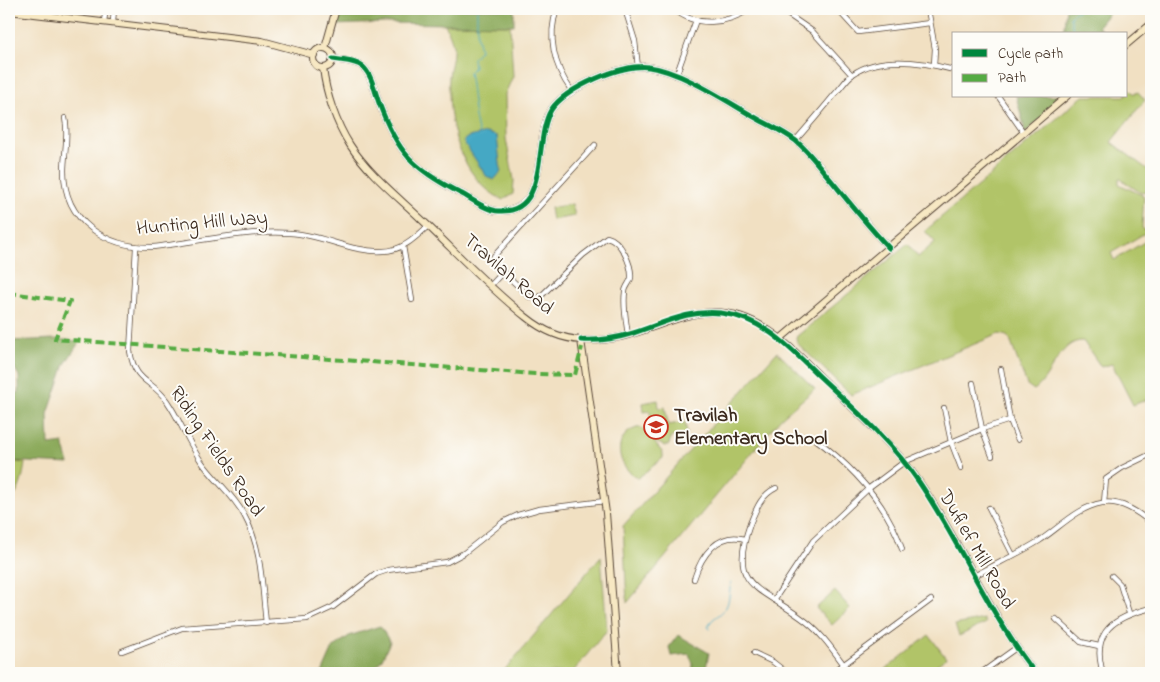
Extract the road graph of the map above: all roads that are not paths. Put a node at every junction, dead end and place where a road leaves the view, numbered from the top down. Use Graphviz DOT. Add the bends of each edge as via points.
graph roads {
  1 [pos="106,9"];
  2 [pos="114,9"];
  3 [pos="336,9"];
  4 [pos="557,9"];
  5 [pos="624,9"];
  6 [pos="674,9"];
  7 [pos="750,9"];
  8 [pos="780,9"];
  9 [pos="794,9"];
  10 [pos="837,9"];
  11 [pos="928,9"];
  12 [pos="9,11"];
  13 [pos="789,15"];
  14 [pos="696,20"];
  15 [pos="104,21"];
  16 [pos="113,22"];
  17 [pos="930,23"];
  18 [pos="1151,24"];
  19 [pos="1128,43"];
  20 [pos="325,48"];
  21 [pos="314,55"];
  22 [pos="333,59"];
  23 [pos="934,65"];
  24 [pos="638,67"];
  25 [pos="323,68"];
  26 [pos="952,70"];
  27 [pos="852,75"];
  28 [pos="676,76"];
  29 [pos="571,90"];
  30 [pos="999,98"];
  31 [pos="1065,98"];
  32 [pos="65,118"];
  33 [pos="1024,133"];
  34 [pos="795,141"];
  35 [pos="595,145"];
  36 [pos="428,226"];
  37 [pos="403,246"];
  38 [pos="136,248"];
  39 [pos="889,248"];
  40 [pos="503,272"];
  41 [pos="491,285"];
  42 [pos="412,300"];
  43 [pos="628,335"];
  44 [pos="780,339"];
  45 [pos="581,340"];
  46 [pos="1001,369"];
  47 [pos="973,383"];
  48 [pos="944,408"];
  49 [pos="1010,420"];
  50 [pos="982,429"];
  51 [pos="814,438"];
  52 [pos="1018,440"];
  53 [pos="951,442"];
  54 [pos="992,456"];
  55 [pos="1149,456"];
  56 [pos="904,462"];
  57 [pos="961,468"];
  58 [pos="776,488"];
  59 [pos="868,489"];
  60 [pos="604,501"];
  61 [pos="1104,503"];
  62 [pos="989,508"];
  63 [pos="1151,522"];
  64 [pos="745,539"];
  65 [pos="902,549"];
  66 [pos="1013,555"];
  67 [pos="974,576"];
  68 [pos="1112,576"];
  69 [pos="694,579"];
  70 [pos="774,600"];
  71 [pos="931,600"];
  72 [pos="1151,608"];
  73 [pos="1129,614"];
  74 [pos="1056,619"];
  75 [pos="266,623"];
  76 [pos="1100,646"];
  77 [pos="1016,648"];
  78 [pos="122,651"];
  79 [pos="754,653"];
  80 [pos="844,665"];
  81 [pos="618,673"];
  82 [pos="787,673"];
  83 [pos="832,673"];
  84 [pos="981,673"];
  85 [pos="1035,673"];
  86 [pos="1103,673"];
  1 -- 15 [label="street"];
  2 -- 16 [label="street"];
  3 -- 20 [label="main road"];
  4 -- 29 [label="street" via="552,46 557,65"];
  5 -- 24 [label="street"];
  6 -- 14 [label="street"];
  7 -- 14 [label="street" via="735,18 721,21"];
  8 -- 13 [label="street"];
  9 -- 13 [label="street"];
  10 -- 17 [label="street" via="858,32"];
  11 -- 17 [label="street"];
  12 -- 15 [label="main road"];
  13 -- 27 [label="street" via="812,31"];
  14 -- 28 [label="street"];
  15 -- 16 [label="main road"];
  16 -- 21 [label="main road" via="262,41"];
  17 -- 23 [label="street"];
  18 -- 19 [label="main road"];
  20 -- 21 [label="main road"];
  20 -- 22 [label="main road"];
  21 -- 25 [label="main road" via="315,64"];
  22 -- 25 [label="main road" via="329,66"];
  22 -- 29 [label="main road" via="357,63 366,70 388,127 408,158 443,184 497,212 513,210 529,198 534,189 548,117"];
  23 -- 26 [label="street"];
  23 -- 27 [label="street" via="879,63"];
  24 -- 28 [label="main road" via="650,67"];
  24 -- 29 [label="main road"];
  25 -- 36 [label="main road, Travilah Road" via="325,86 350,145 370,170"];
  27 -- 34 [label="street"];
  28 -- 34 [label="main road"];
  30 -- 33 [label="street"];
  31 -- 33 [label="main road"];
  32 -- 38 [label="street, Hunting Hill Way" via="64,172 74,208 94,231 119,244"];
  33 -- 39 [label="main road"];
  34 -- 39 [label="main road"];
  35 -- 40 [label="street" via="491,260"];
  36 -- 37 [label="street, Hunting Hill Way"];
  36 -- 41 [label="main road, Travilah Road"];
  37 -- 38 [label="street, Hunting Hill Way" via="370,251 320,237 266,233"];
  37 -- 42 [label="street"];
  38 -- 75 [label="street, Riding Fields Road" via="132,363 140,377 164,396 202,462 244,514 260,569"];
  39 -- 44 [label="main road"];
  40 -- 41 [label="street"];
  40 -- 43 [label="street" via="530,297 539,298 584,254 608,237 612,238 617,241 631,279 625,292"];
  41 -- 45 [label="main road, Travilah Road" via="543,328"];
  43 -- 44 [label="main road, Dufief Mill Road" via="683,315 708,312 744,318"];
  43 -- 45 [label="main road, Dufief Mill Road"];
  44 -- 56 [label="main road, Dufief Mill Road"];
  45 -- 60 [label="main road"];
  46 -- 49 [label="street"];
  47 -- 50 [label="street"];
  48 -- 53 [label="street"];
  49 -- 50 [label="street"];
  49 -- 52 [label="street"];
  50 -- 53 [label="street"];
  50 -- 54 [label="street"];
  51 -- 59 [label="street" via="838,456"];
  53 -- 56 [label="street"];
  53 -- 57 [label="street"];
  55 -- 61 [label="street" via="1106,479"];
  56 -- 59 [label="street"];
  56 -- 67 [label="main road, Dufief Mill Road" via="931,500"];
  58 -- 64 [label="street" via="762,498"];
  59 -- 65 [label="street" via="888,513"];
  59 -- 70 [label="street" via="813,541"];
  60 -- 75 [label="street" via="518,514 447,562 376,574 320,615"];
  60 -- 81 [label="main road"];
  61 -- 63 [label="street" via="1135,510"];
  61 -- 66 [label="street" via="1081,511"];
  62 -- 66 [label="street"];
  64 -- 69 [label="street" via="736,536 721,539 698,565"];
  64 -- 70 [label="street" via="741,554 747,578"];
  66 -- 67 [label="street"];
  67 -- 77 [label="main road, Dufief Mill Road"];
  68 -- 73 [label="street" via="1120,584"];
  70 -- 80 [label="street" via="816,630"];
  71 -- 80 [label="street"];
  72 -- 73 [label="street"];
  73 -- 76 [label="street" via="1111,624"];
  74 -- 76 [label="street" via="1081,642"];
  75 -- 78 [label="street" via="182,628"];
  76 -- 86 [label="street" via="1099,660"];
  77 -- 84 [label="street"];
  77 -- 85 [label="main road, Dufief Mill Road"];
  79 -- 82 [label="street"];
  80 -- 83 [label="street"];
}
